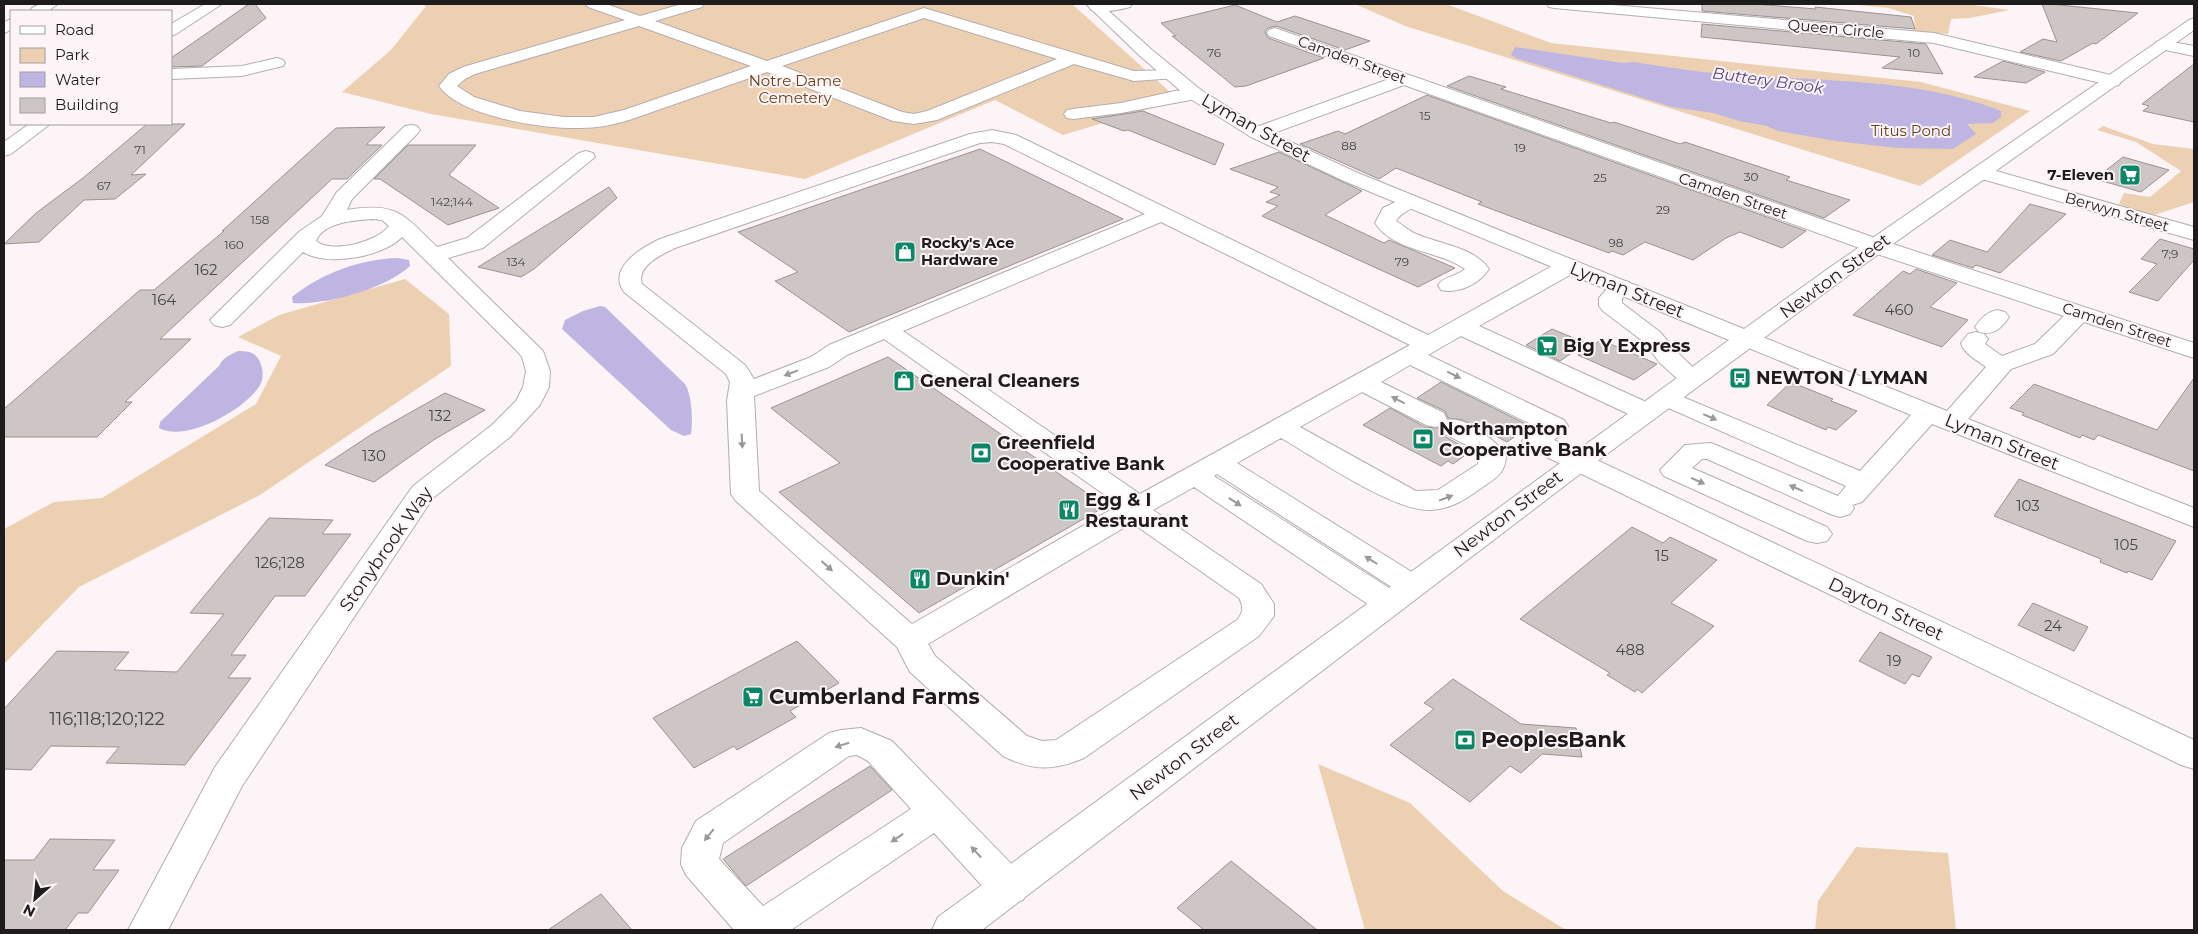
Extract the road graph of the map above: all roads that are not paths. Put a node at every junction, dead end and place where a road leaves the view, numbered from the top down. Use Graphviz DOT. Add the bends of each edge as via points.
graph roads {
  1 [pos="51,4"];
  2 [pos="215,4"];
  3 [pos="593,4"];
  4 [pos="697,4"];
  5 [pos="952,4"];
  6 [pos="1125,4"];
  7 [pos="1554,4"];
  8 [pos="1095,5"];
  9 [pos="901,6"];
  10 [pos="39,10"];
  11 [pos="924,13"];
  12 [pos="640,20"];
  13 [pos="2194,22"];
  14 [pos="172,30"];
  15 [pos="1275,33"];
  16 [pos="2162,45"];
  17 [pos="2194,52"];
  18 [pos="1073,59"];
  19 [pos="277,63"];
  20 [pos="767,66"];
  21 [pos="172,74"];
  22 [pos="1170,74"];
  23 [pos="1404,79"];
  24 [pos="2113,81"];
  25 [pos="1195,94"];
  26 [pos="1073,114"];
  27 [pos="40,125"];
  28 [pos="411,130"];
  29 [pos="1257,133"];
  30 [pos="4,150"];
  31 [pos="586,157"];
  32 [pos="1982,173"];
  33 [pos="1410,201"];
  34 [pos="1162,214"];
  35 [pos="396,219"];
  36 [pos="320,226"];
  37 [pos="2194,234"];
  38 [pos="1876,246"];
  39 [pos="433,256"];
  40 [pos="1569,266"];
  41 [pos="1449,285"];
  42 [pos="1621,287"];
  43 [pos="2080,313"];
  44 [pos="222,320"];
  45 [pos="1461,327"];
  46 [pos="1987,328"];
  47 [pos="886,330"];
  48 [pos="1747,339"];
  49 [pos="1420,350"];
  50 [pos="2194,351"];
  51 [pos="2000,366"];
  52 [pos="1692,379"];
  53 [pos="1362,382"];
  54 [pos="742,392"];
  55 [pos="1656,405"];
  56 [pos="1939,417"];
  57 [pos="1281,427"];
  58 [pos="1578,462"];
  59 [pos="1205,469"];
  60 [pos="1864,483"];
  61 [pos="1136,508"];
  62 [pos="1840,508"];
  63 [pos="2194,518"];
  64 [pos="1817,534"];
  65 [pos="1790,563"];
  66 [pos="1401,595"];
  67 [pos="910,640"];
  68 [pos="2194,755"];
  69 [pos="937,811"];
  70 [pos="1009,888"];
  71 [pos="148,930"];
  72 [pos="759,930"];
  73 [pos="952,930"];
  1 -- 10 [label="street"];
  2 -- 14 [label="street"];
  3 -- 12 [label="street"];
  4 -- 12 [label="street"];
  5 -- 11 [label="street"];
  6 -- 8 [label="street"];
  7 -- 24 [label="street, Queen Circle" via="1934,38"];
  8 -- 22 [label="street, Lyman Street"];
  9 -- 11 [label="street"];
  11 -- 18 [label="street"];
  11 -- 20 [label="street"];
  12 -- 20 [label="street"];
  12 -- 20 [label="street" via="466,72 448,86 458,95 516,116 570,123 598,121 631,113"];
  13 -- 16 [label="street, Newton Street"];
  15 -- 23 [label="street, Camden Street"];
  16 -- 17 [label="street"];
  16 -- 24 [label="street, Newton Street"];
  18 -- 20 [label="street" via="939,113 914,119 887,113"];
  18 -- 22 [label="street" via="1134,76"];
  19 -- 21 [label="street" via="242,71"];
  22 -- 25 [label="street, Lyman Street"];
  23 -- 29 [label="street"];
  23 -- 38 [label="street, Camden Street"];
  24 -- 32 [label="street, Newton Street"];
  25 -- 26 [label="street"];
  25 -- 29 [label="street, Lyman Street"];
  27 -- 30 [label="street"];
  28 -- 36 [label="street" via="344,196"];
  29 -- 33 [label="street, Lyman Street"];
  31 -- 39 [label="street" via="475,243"];
  32 -- 37 [label="street, Berwyn Street"];
  32 -- 38 [label="street, Newton Street"];
  33 -- 40 [label="street, Lyman Street"];
  33 -- 41 [label="street" via="1390,212 1385,223 1406,238 1463,258 1478,269 1466,280"];
  34 -- 47 [label="street"];
  34 -- 49 [label="street"];
  34 -- 54 [label="street" via="1009,139 989,136 974,138 661,246 632,270 629,276 631,285 736,370 743,379"];
  35 -- 36 [label="street" via="373,213 356,214"];
  35 -- 36 [label="street" via="399,226 390,237 349,252 311,249 305,243 307,236"];
  35 -- 39 [label="street, Stonybrook Way"];
  36 -- 44 [label="street"];
  38 -- 43 [label="street, Camden Street"];
  38 -- 48 [label="street, Newton Street"];
  39 -- 71 [label="street, Stonybrook Way" via="527,347 538,371 536,387 527,405 511,422 423,492 228,777"];
  40 -- 42 [label="street, Lyman Street"];
  40 -- 45 [label="street"];
  42 -- 48 [label="street, Lyman Street"];
  42 -- 52 [label="street" via="1610,298 1611,306 1652,337 1668,358"];
  43 -- 50 [label="street, Camden Street"];
  43 -- 51 [label="street" via="2044,349 2010,359"];
  45 -- 49 [label="street"];
  45 -- 55 [label="street"];
  46 -- 51 [label="street" via="1973,345"];
  47 -- 54 [label="street, one-way" via="817,363"];
  47 -- 61 [label="street"];
  48 -- 52 [label="street, Newton Street"];
  48 -- 56 [label="street, Lyman Street"];
  49 -- 53 [label="street"];
  49 -- 58 [label="street, Dayton Street, one-way" via="1555,426 1535,441"];
  51 -- 56 [label="street"];
  52 -- 55 [label="street, Newton Street"];
  53 -- 57 [label="street"];
  57 -- 53 [label="street, one-way" via="1399,493 1423,501 1443,500 1454,495 1489,469 1493,457 1478,440"];
  54 -- 67 [label="street, one-way" via="745,494"];
  55 -- 58 [label="street, Newton Street"];
  55 -- 60 [label="street, one-way"];
  56 -- 60 [label="street"];
  56 -- 63 [label="street, Lyman Street"];
  57 -- 59 [label="street"];
  58 -- 65 [label="street, Dayton Street"];
  58 -- 66 [label="street, Newton Street"];
  59 -- 61 [label="street"];
  59 -- 66 [label="street"];
  60 -- 62 [label="street"];
  61 -- 67 [label="street"];
  61 -- 67 [label="street" via="1250,590 1257,601 1258,616 1248,628 1072,748 1060,753 1042,754 1019,749 922,664"];
  62 -- 64 [label="street"];
  62 -- 64 [label="street, one-way" via="1711,451 1695,451 1674,470"];
  64 -- 65 [label="street"];
  65 -- 68 [label="street, Dayton Street"];
  66 -- 70 [label="street, Newton Street"];
  70 -- 69 [label="street, one-way"];
  69 -- 72 [label="street, one-way"];
  69 -- 72 [label="street, one-way" via="880,751 861,741 841,743 709,832 701,848 700,864"];
  70 -- 73 [label="street, Newton Street"];
}
